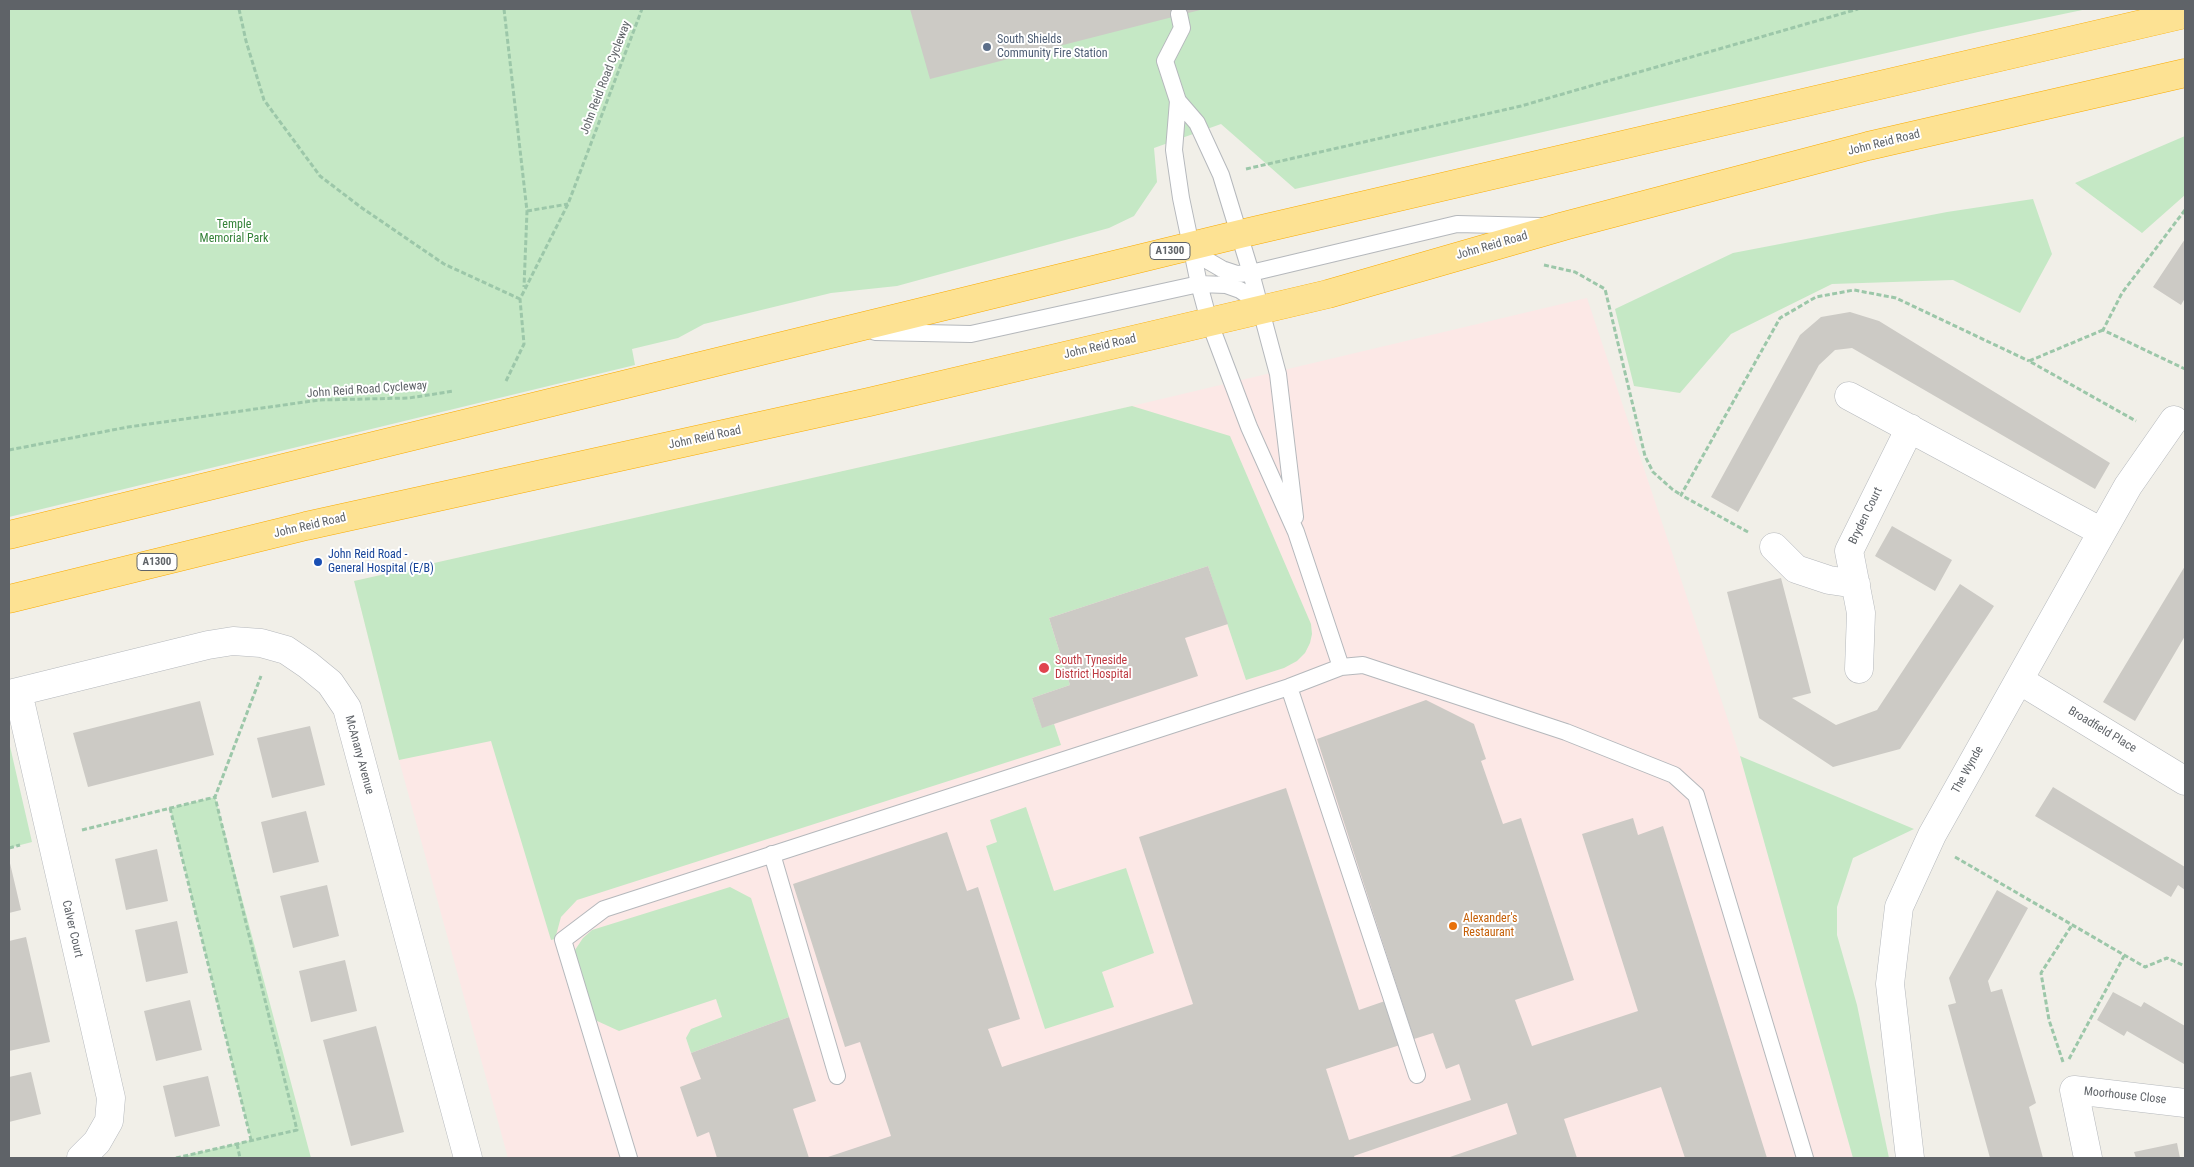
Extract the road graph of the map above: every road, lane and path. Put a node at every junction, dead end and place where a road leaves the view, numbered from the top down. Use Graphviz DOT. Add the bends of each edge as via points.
graph roads {
  1 [pos="240,9"];
  2 [pos="504,9"];
  3 [pos="642,9"];
  4 [pos="1858,9"];
  5 [pos="1179,14"];
  6 [pos="2185,14"];
  7 [pos="2185,73"];
  8 [pos="1178,101"];
  9 [pos="1221,175"];
  10 [pos="568,204"];
  11 [pos="2185,210"];
  12 [pos="527,211"];
  13 [pos="1564,226"];
  14 [pos="1240,234"];
  15 [pos="1191,245"];
  16 [pos="1536,264"];
  17 [pos="1251,273"];
  18 [pos="1199,284"];
  19 [pos="524,290"];
  20 [pos="520,298"];
  21 [pos="1261,310"];
  22 [pos="1209,321"];
  23 [pos="2103,330"];
  24 [pos="846,331"];
  25 [pos="2029,361"];
  26 [pos="2185,369"];
  27 [pos="504,384"];
  28 [pos="457,391"];
  29 [pos="1849,396"];
  30 [pos="2177,421"];
  31 [pos="1910,428"];
  32 [pos="9,450"];
  33 [pos="1681,494"];
  34 [pos="1296,532"];
  35 [pos="2102,532"];
  36 [pos="9,535"];
  37 [pos="1774,547"];
  38 [pos="1856,584"];
  39 [pos="9,599"];
  40 [pos="272,646"];
  41 [pos="1341,667"];
  42 [pos="1859,669"];
  43 [pos="2019,680"];
  44 [pos="1289,687"];
  45 [pos="13,693"];
  46 [pos="2185,781"];
  47 [pos="215,797"];
  48 [pos="170,808"];
  49 [pos="51,838"];
  50 [pos="1929,841"];
  51 [pos="772,854"];
  52 [pos="2072,925"];
  53 [pos="2124,956"];
  54 [pos="2185,966"];
  55 [pos="1418,1075"];
  56 [pos="837,1076"];
  57 [pos="2185,1103"];
  58 [pos="251,1140"];
  59 [pos="236,1144"];
  60 [pos="81,1158"];
  61 [pos="176,1158"];
  62 [pos="240,1158"];
  63 [pos="468,1158"];
  64 [pos="629,1158"];
  65 [pos="1805,1158"];
  66 [pos="1910,1158"];
  67 [pos="2088,1158"];
  1 -- 20 [label="path" via="264,100 320,176 444,264"];
  2 -- 12 [label="path"];
  3 -- 10 [label="path, John Reid Road Cycleway"];
  4 -- 9 [label="path" via="1521,106"];
  5 -- 8 [label="lane" via="1182,28 1165,61"];
  6 -- 14 [label="highway, A1300"];
  7 -- 13 [label="highway, John Reid Road / A1300" via="1868,146"];
  8 -- 9 [label="lane" via="1197,123"];
  8 -- 15 [label="lane" via="1174,150"];
  9 -- 14 [label="lane"];
  10 -- 12 [label="path"];
  10 -- 19 [label="path, John Reid Road Cycleway"];
  11 -- 23 [label="path" via="2122,293"];
  12 -- 19 [label="path"];
  13 -- 17 [label="lane" via="1458,224"];
  13 -- 21 [label="highway, John Reid Road / A1300"];
  14 -- 15 [label="highway, A1300"];
  14 -- 17 [label="lane"];
  15 -- 17 [label="lane" via="1198,254 1222,269 1236,274"];
  15 -- 18 [label="lane"];
  15 -- 24 [label="highway, A1300"];
  16 -- 33 [label="path" via="1575,272 1605,289 1645,456 1653,472"];
  17 -- 21 [label="lane"];
  18 -- 21 [label="lane" via="1226,285 1240,290"];
  18 -- 22 [label="lane"];
  18 -- 24 [label="lane" via="972,334"];
  19 -- 20 [label="path, John Reid Road Cycleway"];
  20 -- 27 [label="path" via="524,344"];
  21 -- 22 [label="highway, John Reid Road / A1300"];
  21 -- 34 [label="lane" via="1278,374"];
  22 -- 34 [label="lane" via="1249,427"];
  22 -- 39 [label="highway, John Reid Road / A1300" via="869,402 306,526"];
  23 -- 25 [label="path"];
  23 -- 26 [label="path"];
  24 -- 36 [label="highway, A1300"];
  25 -- 30 [label="path"];
  25 -- 33 [label="path" via="1896,298 1854,290 1816,297 1780,318"];
  28 -- 32 [label="path, John Reid Road Cycleway" via="409,398 318,400 128,428"];
  29 -- 31 [label="street"];
  30 -- 35 [label="street, The Wynde" via="2128,486"];
  31 -- 35 [label="street"];
  31 -- 38 [label="street, Bryden Court" via="1849,551"];
  33 -- 37 [label="path"];
  34 -- 41 [label="lane"];
  35 -- 43 [label="street, The Wynde"];
  37 -- 38 [label="street" via="1796,569 1829,580"];
  38 -- 42 [label="street, Bryden Court" via="1861,613"];
  40 -- 45 [label="street, McAnany Avenue" via="233,641 208,645"];
  40 -- 47 [label="path"];
  40 -- 63 [label="street, McAnany Avenue" via="286,650 308,664 330,683 347,708"];
  41 -- 44 [label="lane"];
  41 -- 65 [label="lane" via="1363,665 1566,732 1674,775 1696,795"];
  43 -- 46 [label="street, Broadfield Place"];
  43 -- 50 [label="street, The Wynde"];
  44 -- 51 [label="lane"];
  44 -- 55 [label="lane"];
  45 -- 49 [label="street, Calver Court"];
  47 -- 48 [label="path"];
  47 -- 58 [label="path" via="297,1130"];
  48 -- 49 [label="path"];
  48 -- 58 [label="path"];
  49 -- 60 [label="street, Calver Court" via="111,1098 109,1121 97,1142"];
  50 -- 52 [label="path"];
  50 -- 66 [label="street, The Wynde" via="1899,907 1890,984"];
  51 -- 56 [label="lane"];
  51 -- 64 [label="lane" via="604,909 563,940"];
  52 -- 53 [label="path"];
  52 -- 53 [label="path" via="2041,973 2049,1020 2064,1067"];
  53 -- 54 [label="path" via="2145,968 2167,958"];
  57 -- 67 [label="street, Moorhouse Close" via="2074,1090"];
  58 -- 59 [label="path"];
  59 -- 61 [label="path"];
  59 -- 62 [label="path"];
}
